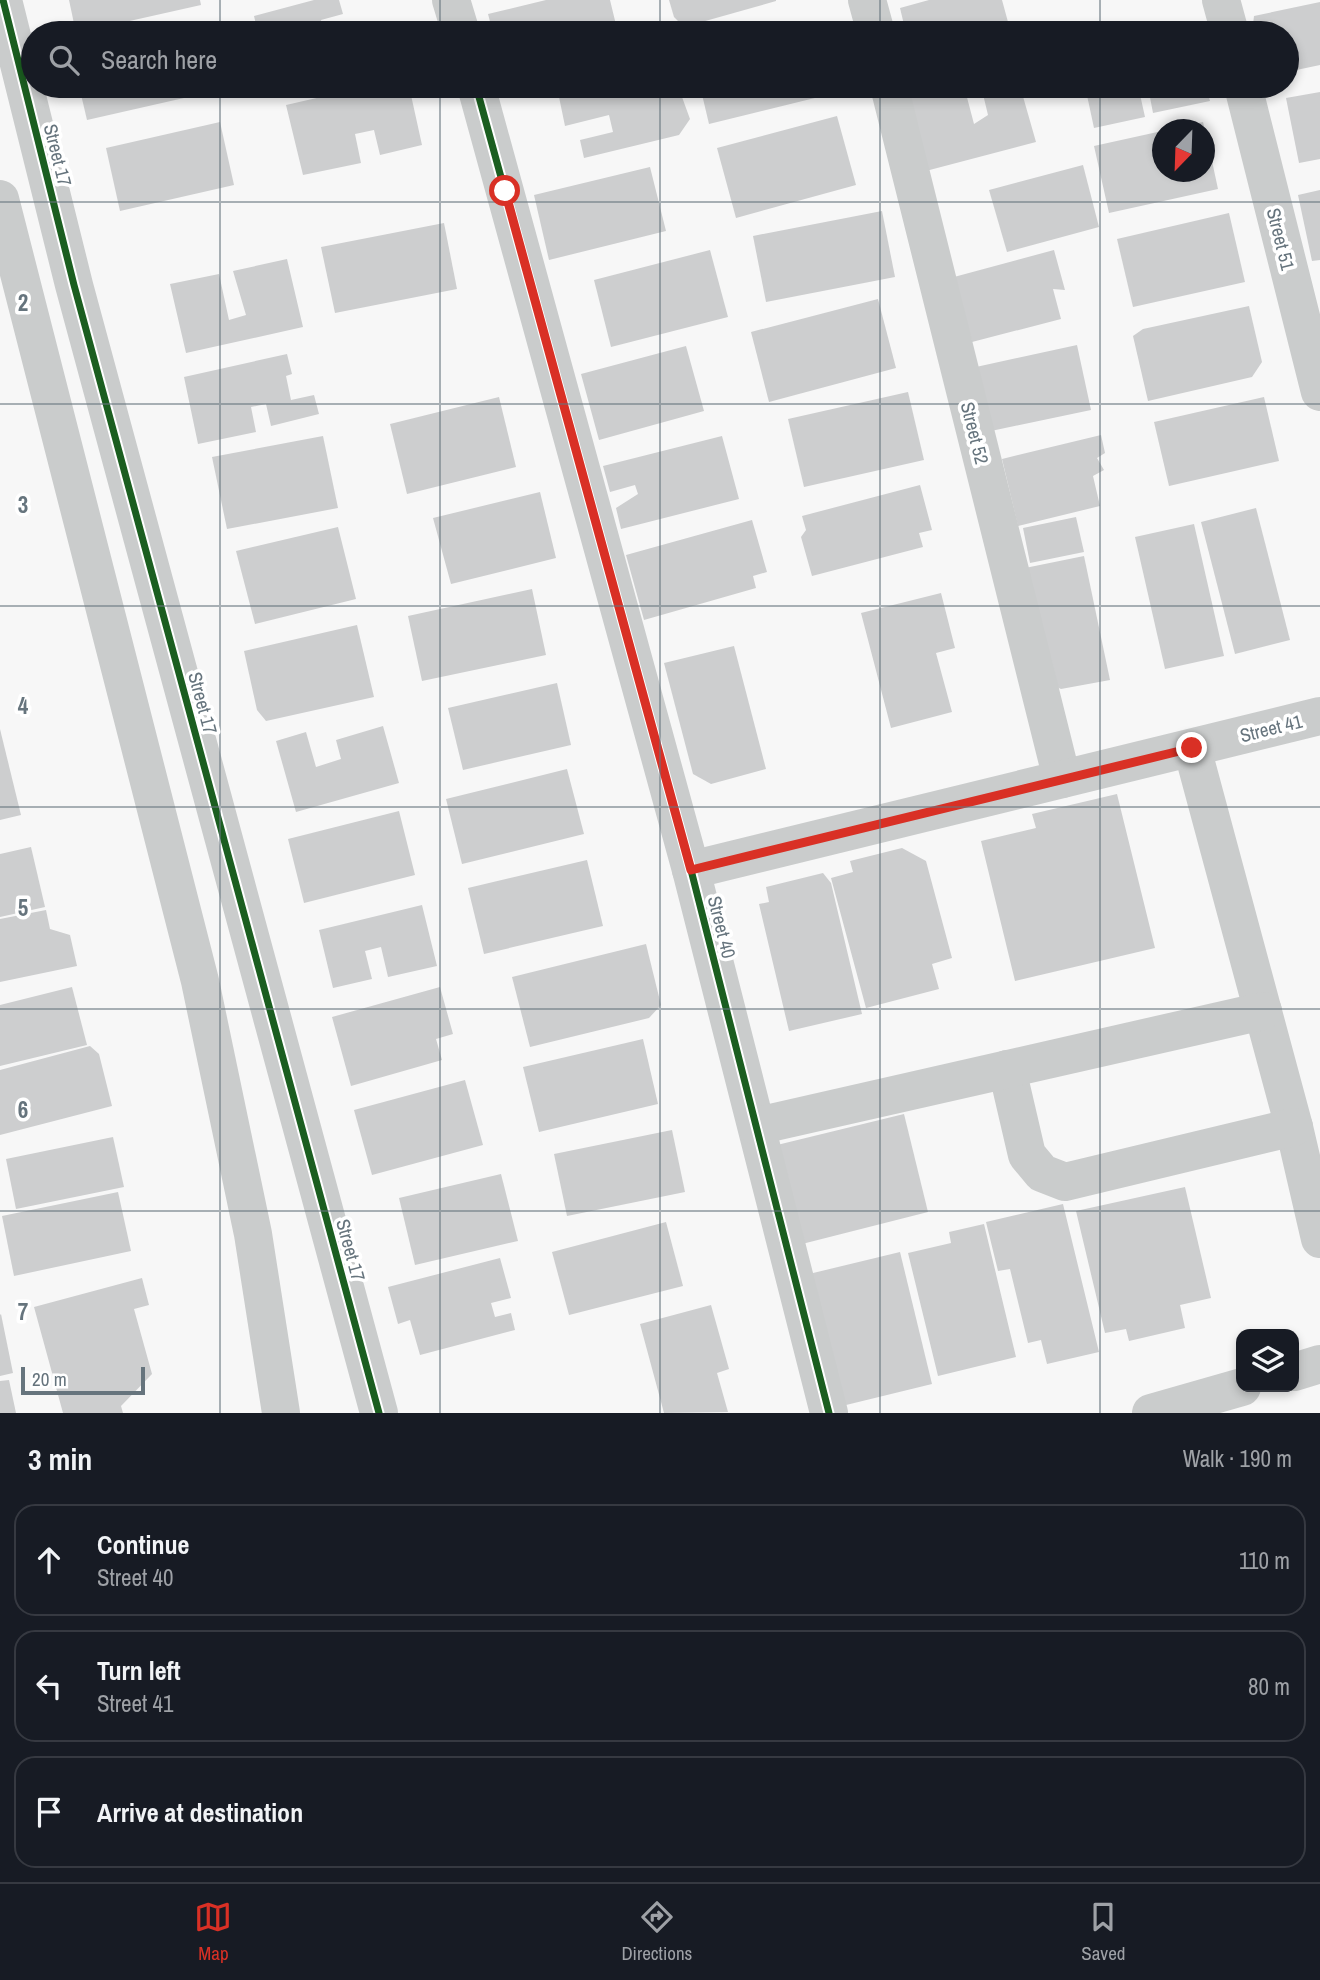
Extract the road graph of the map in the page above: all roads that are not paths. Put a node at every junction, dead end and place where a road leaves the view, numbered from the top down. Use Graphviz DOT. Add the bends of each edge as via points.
graph roads {
  1 [pos="3,0"];
  2 [pos="451,0"];
  3 [pos="867,0"];
  4 [pos="1221,0"];
  5 [pos="457,21"];
  6 [pos="873,21"];
  7 [pos="1227,21"];
  8 [pos="21,72"];
  9 [pos="27,98"];
  10 [pos="478,98"];
  11 [pos="892,98"];
  12 [pos="1246,98"];
  13 [pos="0,199"];
  14 [pos="1320,392"];
  15 [pos="1320,716"];
  16 [pos="1192,748"];
  17 [pos="1062,779"];
  18 [pos="691,870"];
  19 [pos="1263,1011"];
  20 [pos="1007,1069"];
  21 [pos="757,1126"];
  22 [pos="1294,1127"];
  23 [pos="1320,1239"];
  24 [pos="1320,1364"];
  25 [pos="1299,1370"];
  26 [pos="1236,1389"];
  27 [pos="281,1413"];
  28 [pos="379,1413"];
  29 [pos="829,1413"];
  30 [pos="1151,1413"];
  1 -- 8 [label="street, Street 17"];
  2 -- 5 [label="street"];
  3 -- 6 [label="street"];
  4 -- 7 [label="street"];
  9 -- 28 [label="street, Street 17"];
  10 -- 18 [label="street, Street 40"];
  11 -- 17 [label="street, Street 52"];
  12 -- 14 [label="street, Street 51"];
  13 -- 27 [label="street" via="200,981 253,1234"];
  15 -- 16 [label="street, Street 41"];
  16 -- 17 [label="street, Street 41"];
  16 -- 19 [label="street"];
  17 -- 18 [label="street, Street 41"];
  18 -- 21 [label="street, Street 40"];
  19 -- 20 [label="street"];
  19 -- 22 [label="street"];
  20 -- 21 [label="street"];
  20 -- 22 [label="street" via="1027,1155 1042,1173 1065,1182"];
  21 -- 29 [label="street, Street 40"];
  22 -- 23 [label="street"];
  24 -- 25 [label="street"];
  26 -- 30 [label="street"];
}
